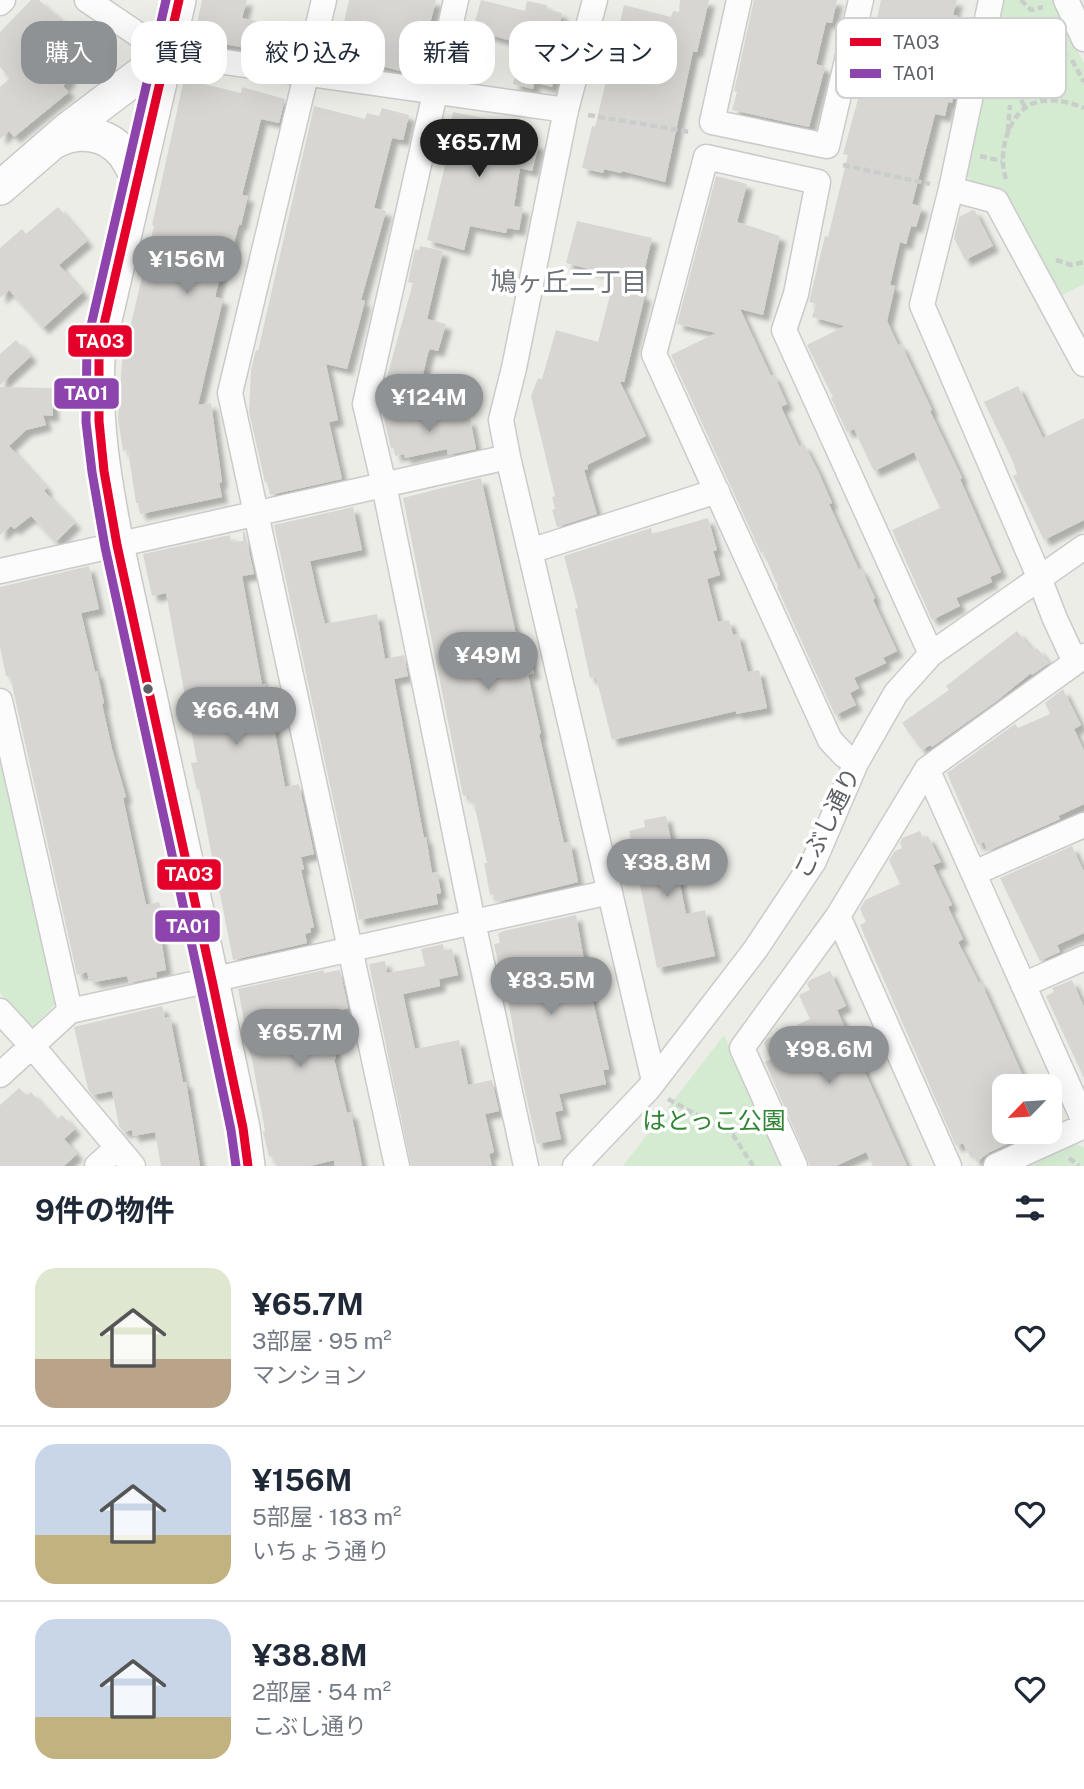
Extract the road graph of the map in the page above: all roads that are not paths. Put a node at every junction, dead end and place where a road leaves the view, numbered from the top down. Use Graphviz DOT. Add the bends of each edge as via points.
graph roads {
  1 [pos="87,0"];
  2 [pos="179,0"];
  3 [pos="324,0"];
  4 [pos="456,0"];
  5 [pos="595,0"];
  6 [pos="740,0"];
  7 [pos="862,0"];
  8 [pos="991,0"];
  9 [pos="858,18"];
  10 [pos="987,18"];
  11 [pos="174,21"];
  12 [pos="319,21"];
  13 [pos="131,30"];
  14 [pos="131,82"];
  15 [pos="160,84"];
  16 [pos="305,84"];
  17 [pos="378,84"];
  18 [pos="435,92"];
  19 [pos="839,98"];
  20 [pos="970,98"];
  21 [pos="566,110"];
  22 [pos="48,146"];
  23 [pos="138,178"];
  24 [pos="0,188"];
  25 [pos="951,189"];
  26 [pos="1084,364"];
  27 [pos="508,457"];
  28 [pos="384,485"];
  29 [pos="717,491"];
  30 [pos="254,514"];
  31 [pos="117,545"];
  32 [pos="1084,547"];
  33 [pos="530,551"];
  34 [pos="0,571"];
  35 [pos="1038,578"];
  36 [pos="931,654"];
  37 [pos="1080,659"];
  38 [pos="0,701"];
  39 [pos="3,731"];
  40 [pos="856,763"];
  41 [pos="927,769"];
  42 [pos="1084,825"];
  43 [pos="974,873"];
  44 [pos="610,892"];
  45 [pos="838,916"];
  46 [pos="473,922"];
  47 [pos="349,949"];
  48 [pos="1084,958"];
  49 [pos="212,980"];
  50 [pos="1023,985"];
  51 [pos="0,1011"];
  52 [pos="70,1011"];
  53 [pos="33,1047"];
  54 [pos="0,1076"];
  55 [pos="651,1085"];
  56 [pos="1078,1091"];
  57 [pos="1084,1121"];
  58 [pos="1084,1126"];
  59 [pos="125,1157"];
  60 [pos="97,1166"];
  61 [pos="248,1166"];
  62 [pos="397,1166"];
  63 [pos="526,1166"];
  64 [pos="575,1166"];
  65 [pos="795,1166"];
  66 [pos="949,1166"];
  67 [pos="996,1166"];
  1 -- 13 [label="street"];
  2 -- 11 [label="street"];
  3 -- 12 [label="street"];
  4 -- 18 [label="street"];
  5 -- 21 [label="street"];
  6 -- 19 [label="street" via="712,121 827,146"];
  7 -- 9 [label="street"];
  8 -- 10 [label="street"];
  14 -- 22 [label="street"];
  15 -- 23 [label="street"];
  16 -- 30 [label="street" via="230,393"];
  17 -- 18 [label="street"];
  18 -- 21 [label="street"];
  18 -- 28 [label="street" via="365,404"];
  20 -- 25 [label="street"];
  21 -- 27 [label="street" via="501,420"];
  22 -- 23 [label="street" via="64,137 88,133 123,153"];
  22 -- 24 [label="street"];
  23 -- 31 [label="street" via="112,280 96,379 97,431"];
  25 -- 26 [label="street" via="996,201"];
  25 -- 35 [label="street" via="922,306"];
  27 -- 28 [label="street"];
  27 -- 33 [label="street"];
  28 -- 30 [label="street"];
  28 -- 46 [label="street"];
  29 -- 33 [label="street"];
  29 -- 36 [label="street" via="654,354 706,157 818,183 796,294 784,330"];
  29 -- 40 [label="street" via="830,740"];
  30 -- 31 [label="street"];
  30 -- 47 [label="street"];
  31 -- 34 [label="street"];
  31 -- 49 [label="street"];
  32 -- 35 [label="street, こぶし通り"];
  33 -- 44 [label="street"];
  35 -- 36 [label="street, こぶし通り"];
  35 -- 37 [label="street"];
  36 -- 40 [label="street, こぶし通り" via="895,693"];
  37 -- 41 [label="street"];
  38 -- 39 [label="street"];
  39 -- 52 [label="street"];
  40 -- 55 [label="street, こぶし通り" via="814,861 755,950"];
  41 -- 43 [label="street"];
  41 -- 45 [label="street"];
  42 -- 43 [label="street"];
  43 -- 50 [label="street"];
  44 -- 46 [label="street"];
  44 -- 55 [label="street"];
  45 -- 65 [label="street" via="742,1048"];
  45 -- 66 [label="street"];
  46 -- 47 [label="street"];
  46 -- 63 [label="street"];
  47 -- 49 [label="street"];
  47 -- 62 [label="street"];
  48 -- 50 [label="street"];
  49 -- 52 [label="street"];
  49 -- 61 [label="street"];
  50 -- 56 [label="street"];
  51 -- 53 [label="street"];
  52 -- 53 [label="street"];
  53 -- 54 [label="street"];
  53 -- 59 [label="street"];
  55 -- 64 [label="street, こぶし通り"];
  56 -- 57 [label="street"];
  58 -- 67 [label="street"];
  59 -- 60 [label="street"];
}
